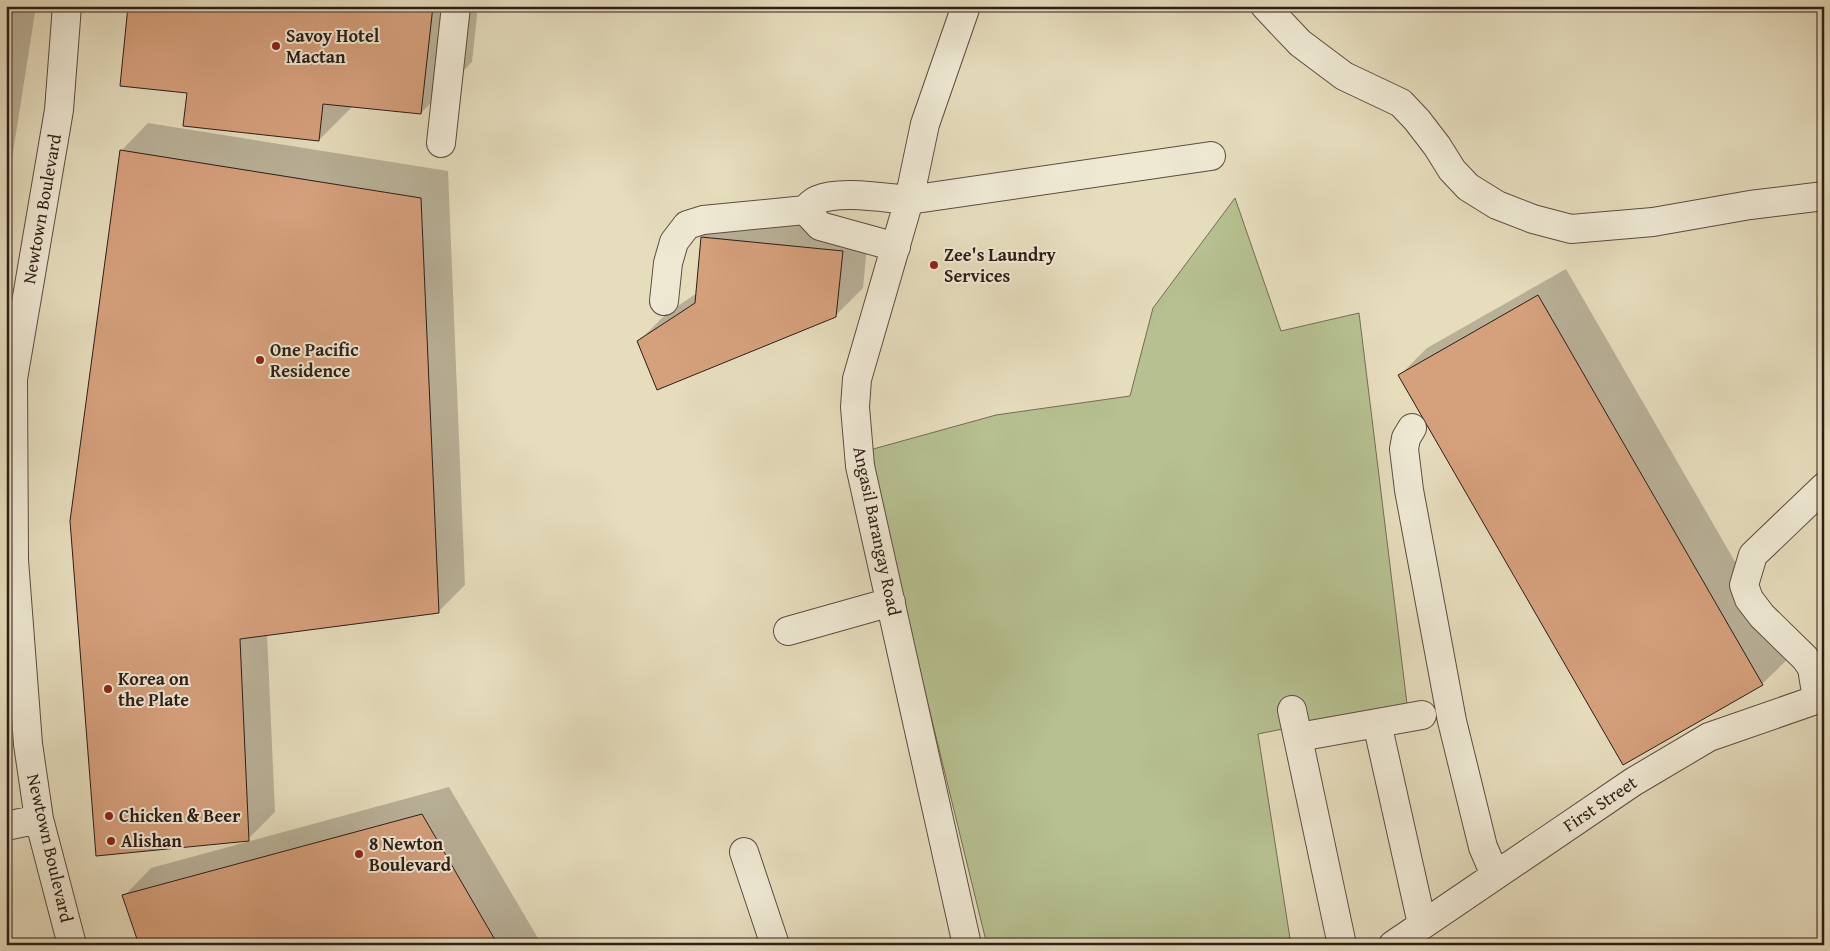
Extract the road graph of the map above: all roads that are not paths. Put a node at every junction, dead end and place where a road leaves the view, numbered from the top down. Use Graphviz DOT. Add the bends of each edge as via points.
graph roads {
  1 [pos="67,6"];
  2 [pos="456,6"];
  3 [pos="966,6"];
  4 [pos="1265,6"];
  5 [pos="441,142"];
  6 [pos="1211,156"];
  7 [pos="1824,196"];
  8 [pos="909,200"];
  9 [pos="805,210"];
  10 [pos="896,247"];
  11 [pos="664,301"];
  12 [pos="1412,428"];
  13 [pos="1824,486"];
  14 [pos="891,602"];
  15 [pos="788,631"];
  16 [pos="1820,698"];
  17 [pos="1292,710"];
  18 [pos="1422,715"];
  19 [pos="1377,722"];
  20 [pos="1299,737"];
  21 [pos="39,819"];
  22 [pos="6,826"];
  23 [pos="744,852"];
  24 [pos="1495,875"];
  25 [pos="1422,924"];
  26 [pos="72,945"];
  27 [pos="775,945"];
  28 [pos="967,945"];
  29 [pos="1342,945"];
  30 [pos="1394,945"];
  1 -- 21 [label="street, Newtown Boulevard" via="59,110 13,379 14,560 28,744"];
  2 -- 5 [label="street"];
  3 -- 8 [label="street, Angasil Barangay Road" via="925,124"];
  4 -- 7 [label="street" via="1300,43 1344,76 1402,104 1468,187 1497,205 1533,219 1571,229 1653,222"];
  6 -- 8 [label="street"];
  8 -- 9 [label="street" via="831,196 816,200"];
  8 -- 10 [label="street, Angasil Barangay Road"];
  9 -- 10 [label="street" via="820,226"];
  9 -- 11 [label="street" via="703,220 687,225 674,242"];
  10 -- 14 [label="street, Angasil Barangay Road" via="857,379 855,407 860,466"];
  12 -- 24 [label="street" via="1404,449 1409,490 1452,721 1483,847"];
  13 -- 16 [label="street" via="1753,555 1744,585 1749,599 1762,616 1812,668"];
  14 -- 15 [label="street"];
  14 -- 28 [label="street, Angasil Barangay Road"];
  16 -- 24 [label="street, First Street" via="1709,737 1633,782"];
  17 -- 20 [label="street"];
  18 -- 19 [label="street"];
  19 -- 20 [label="street"];
  19 -- 25 [label="street"];
  20 -- 29 [label="street"];
  21 -- 22 [label="street"];
  21 -- 26 [label="street, Newtown Boulevard"];
  23 -- 27 [label="street"];
  24 -- 25 [label="street, First Street"];
  25 -- 30 [label="street, First Street"];
}
